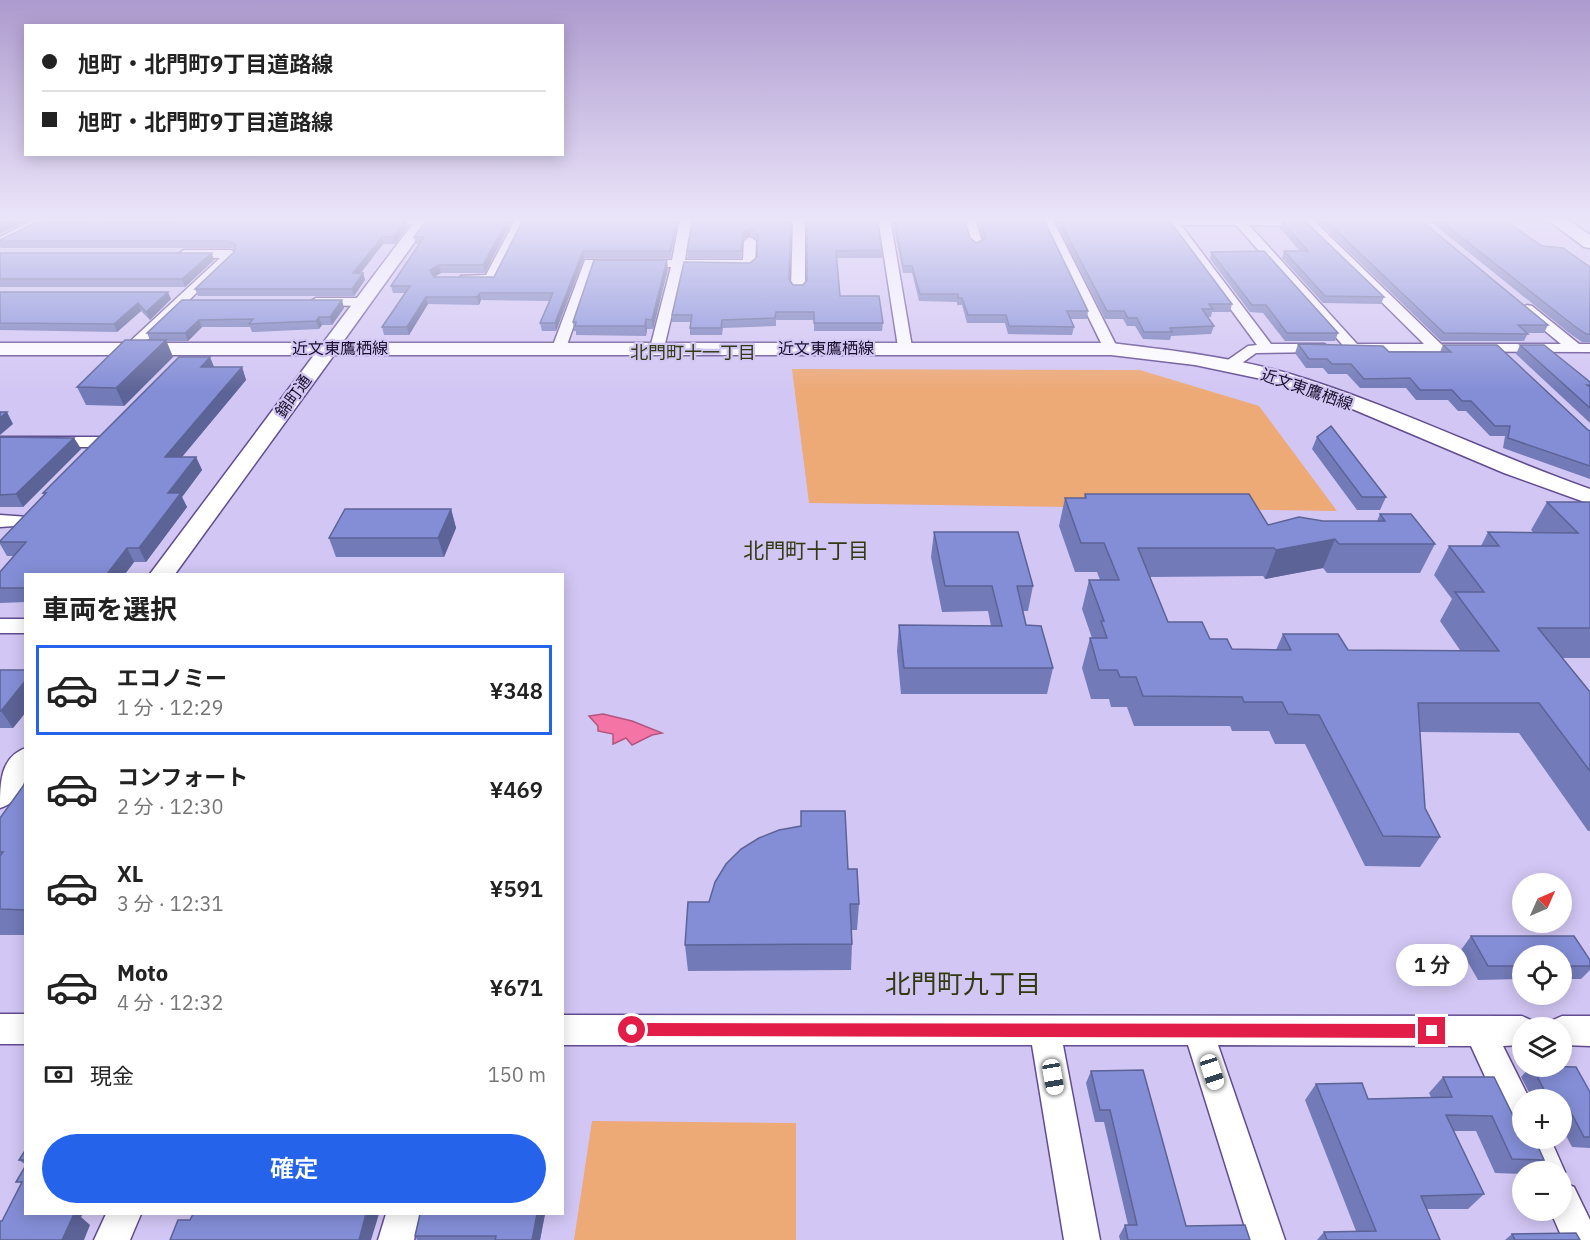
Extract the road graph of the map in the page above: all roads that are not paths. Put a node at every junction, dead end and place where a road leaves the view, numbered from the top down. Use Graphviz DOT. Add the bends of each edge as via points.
graph roads {
  1 [pos="208,276"];
  2 [pos="382,276"];
  3 [pos="492,276"];
  4 [pos="584,276"];
  5 [pos="675,276"];
  6 [pos="798,276"];
  7 [pos="893,276"];
  8 [pos="1070,276"];
  9 [pos="1213,276"];
  10 [pos="1288,276"];
  11 [pos="1363,276"];
  12 [pos="451,279"];
  13 [pos="798,287"];
  14 [pos="165,293"];
  15 [pos="185,297"];
  16 [pos="1513,298"];
  17 [pos="203,302"];
  18 [pos="306,302"];
  19 [pos="363,302"];
  20 [pos="905,347"];
  21 [pos="194,348"];
  22 [pos="329,348"];
  23 [pos="559,348"];
  24 [pos="657,348"];
  25 [pos="1266,348"];
  26 [pos="1353,348"];
  27 [pos="1437,348"];
  28 [pos="1497,348"];
  29 [pos="1583,348"];
  30 [pos="0,349"];
  31 [pos="130,349"];
  32 [pos="1111,349"];
  33 [pos="1514,364"];
  34 [pos="177,365"];
  35 [pos="1230,365"];
  36 [pos="0,442"];
  37 [pos="86,458"];
  38 [pos="1590,497"];
  39 [pos="26,517"];
  40 [pos="4,529"];
  41 [pos="163,573"];
  42 [pos="0,626"];
  43 [pos="24,626"];
  44 [pos="24,763"];
  45 [pos="0,795"];
  46 [pos="0,1029"];
  47 [pos="24,1029"];
  48 [pos="564,1030"];
  49 [pos="1045,1030"];
  50 [pos="1198,1030"];
  51 [pos="1479,1031"];
  52 [pos="1512,1031"];
  53 [pos="1572,1031"];
  54 [pos="1590,1031"];
  55 [pos="1512,1099"];
  56 [pos="124,1215"];
  57 [pos="403,1215"];
  58 [pos="1572,1221"];
  59 [pos="112,1240"];
  60 [pos="396,1240"];
  61 [pos="1082,1240"];
  62 [pos="1267,1240"];
  63 [pos="1581,1240"];
  1 -- 15 [label="street"];
  2 -- 19 [label="street, 錦町通"];
  3 -- 12 [label="street"];
  4 -- 23 [label="street"];
  5 -- 24 [label="street"];
  6 -- 13 [label="street"];
  7 -- 20 [label="street"];
  8 -- 32 [label="street"];
  9 -- 25 [label="street"];
  10 -- 26 [label="street"];
  11 -- 27 [label="street"];
  14 -- 15 [label="street"];
  15 -- 17 [label="street"];
  15 -- 31 [label="street"];
  16 -- 29 [label="street"];
  18 -- 19 [label="street"];
  19 -- 22 [label="street, 錦町通"];
  20 -- 24 [label="street, 近文東鷹栖線"];
  20 -- 32 [label="street, 近文東鷹栖線"];
  21 -- 22 [label="street, 近文東鷹栖線"];
  21 -- 31 [label="street, 近文東鷹栖線"];
  21 -- 34 [label="street"];
  22 -- 23 [label="street, 近文東鷹栖線"];
  22 -- 41 [label="street, 錦町通"];
  23 -- 24 [label="street, 近文東鷹栖線"];
  25 -- 26 [label="street"];
  25 -- 35 [label="street" via="1253,349"];
  26 -- 27 [label="street"];
  27 -- 28 [label="street"];
  28 -- 29 [label="street"];
  28 -- 33 [label="street"];
  30 -- 31 [label="street, 近文東鷹栖線"];
  32 -- 35 [label="street, 近文東鷹栖線"];
  35 -- 38 [label="street, 近文東鷹栖線" via="1330,394"];
  36 -- 37 [label="street" via="106,438"];
  39 -- 40 [label="street"];
  42 -- 43 [label="street"];
  44 -- 45 [label="street"];
  46 -- 47 [label="street"];
  48 -- 49 [label="street"];
  49 -- 50 [label="street"];
  49 -- 61 [label="street"];
  50 -- 51 [label="street"];
  50 -- 62 [label="street"];
  51 -- 52 [label="street"];
  51 -- 55 [label="street"];
  53 -- 54 [label="street"];
  56 -- 59 [label="street"];
  57 -- 60 [label="street"];
  58 -- 63 [label="street"];
}
